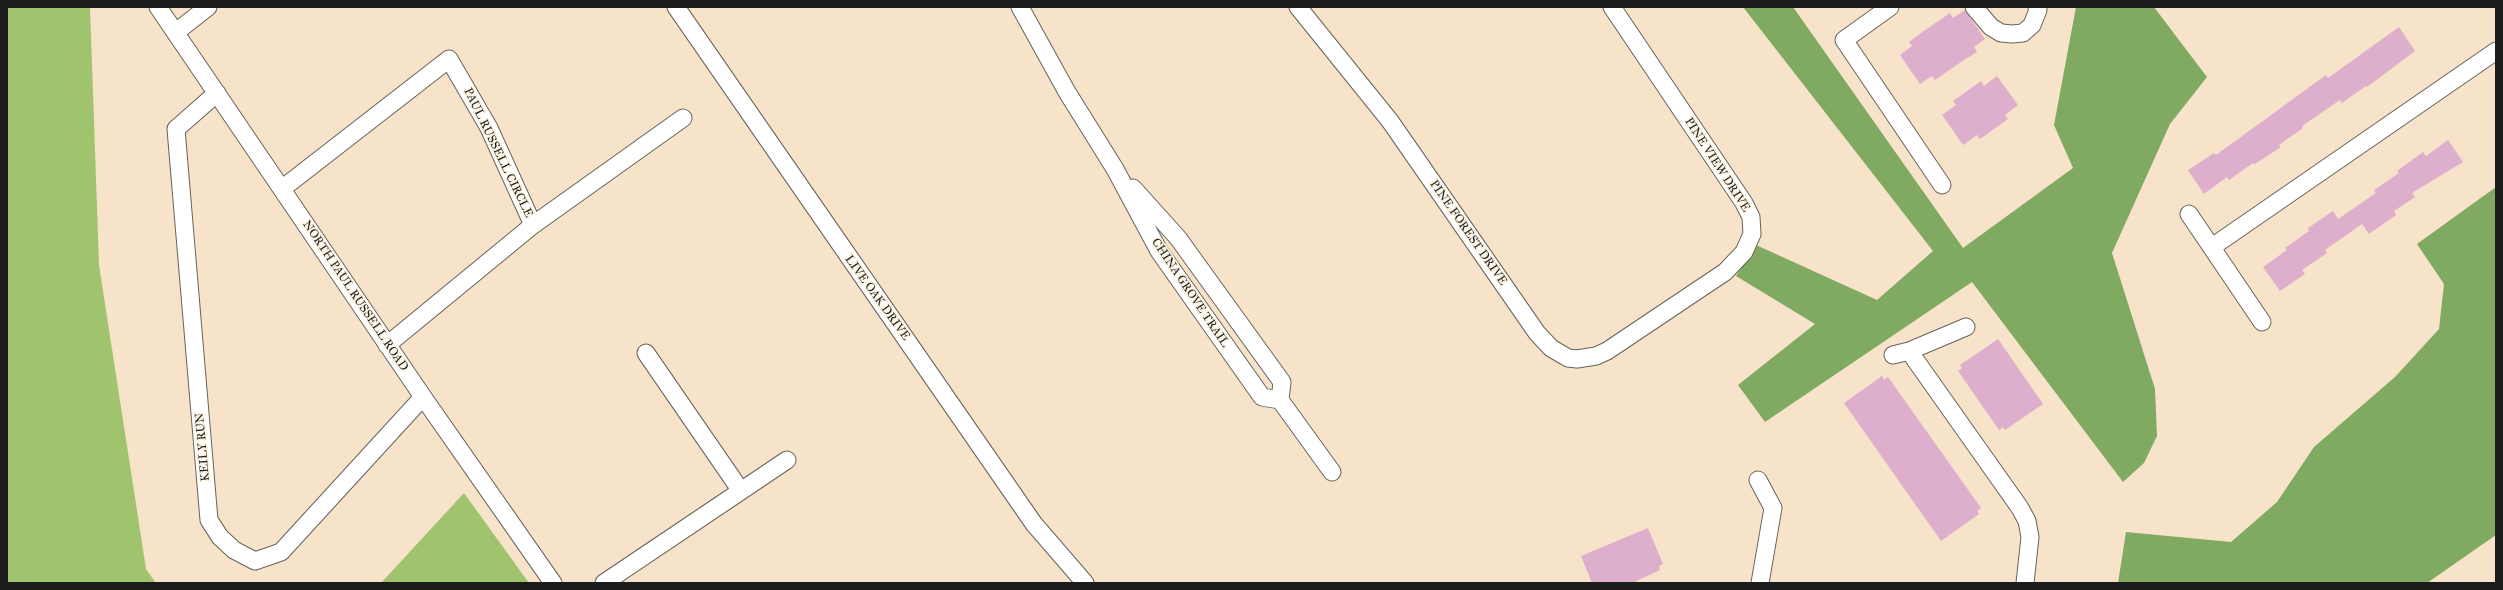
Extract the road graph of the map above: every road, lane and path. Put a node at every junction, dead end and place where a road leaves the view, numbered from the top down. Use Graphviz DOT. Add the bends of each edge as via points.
graph roads {
  1 [pos="158,7"];
  2 [pos="208,7"];
  3 [pos="676,7"];
  4 [pos="1020,7"];
  5 [pos="1298,7"];
  6 [pos="1612,7"];
  7 [pos="1890,7"];
  8 [pos="1974,7"];
  9 [pos="2037,7"];
  10 [pos="176,32"];
  11 [pos="2496,51"];
  12 [pos="217,92"];
  13 [pos="683,118"];
  14 [pos="1115,169"];
  15 [pos="1942,185"];
  16 [pos="283,188"];
  17 [pos="2189,214"];
  18 [pos="533,225"];
  19 [pos="2212,247"];
  20 [pos="1673,307"];
  21 [pos="2262,322"];
  22 [pos="1966,327"];
  23 [pos="387,345"];
  24 [pos="646,353"];
  25 [pos="423,397"];
  26 [pos="1280,400"];
  27 [pos="787,460"];
  28 [pos="1332,472"];
  29 [pos="1758,480"];
  30 [pos="741,491"];
  31 [pos="553,583"];
  32 [pos="604,583"];
  33 [pos="1085,583"];
  34 [pos="1760,583"];
  35 [pos="2025,583"];
  1 -- 10 [label="street, NORTH PAUL RUSSELL ROAD"];
  2 -- 10 [label="street"];
  3 -- 33 [label="street, LIVE OAK DRIVE" via="1034,524"];
  4 -- 14 [label="street, CHINA GROVE TRAIL" via="1067,92"];
  5 -- 20 [label="street, PINE FOREST DRIVE" via="1390,121 1537,332 1551,348 1573,359 1596,356"];
  6 -- 20 [label="street, PINE VIEW DRIVE" via="1744,202 1750,217 1752,234 1744,252 1725,272"];
  7 -- 15 [label="street" via="1844,40"];
  8 -- 9 [label="street" via="1991,27 2002,33 2012,34 2023,33 2032,25"];
  10 -- 12 [label="street, NORTH PAUL RUSSELL ROAD"];
  11 -- 19 [label="street"];
  12 -- 16 [label="street, NORTH PAUL RUSSELL ROAD"];
  12 -- 25 [label="street, KEILY RUN" via="176,129 209,520 220,537 234,550 255,561 281,552"];
  13 -- 18 [label="street"];
  14 -- 26 [label="street, CHINA GROVE TRAIL" via="1178,238 1282,382"];
  14 -- 26 [label="street, CHINA GROVE TRAIL" via="1159,251 1262,397"];
  16 -- 18 [label="street, PAUL RUSSELL CIRCLE" via="449,59 489,128"];
  16 -- 23 [label="street, NORTH PAUL RUSSELL ROAD"];
  17 -- 19 [label="street"];
  18 -- 23 [label="street, PAUL RUSSELL CIRCLE"];
  19 -- 21 [label="street"];
  22 -- 35 [label="street" via="1901,353 2020,508 2027,521 2030,537"];
  23 -- 25 [label="street, NORTH PAUL RUSSELL ROAD"];
  24 -- 30 [label="street"];
  25 -- 31 [label="street, NORTH PAUL RUSSELL ROAD"];
  26 -- 28 [label="street"];
  27 -- 30 [label="street"];
  29 -- 34 [label="street" via="1773,508"];
  30 -- 32 [label="street"];
}
